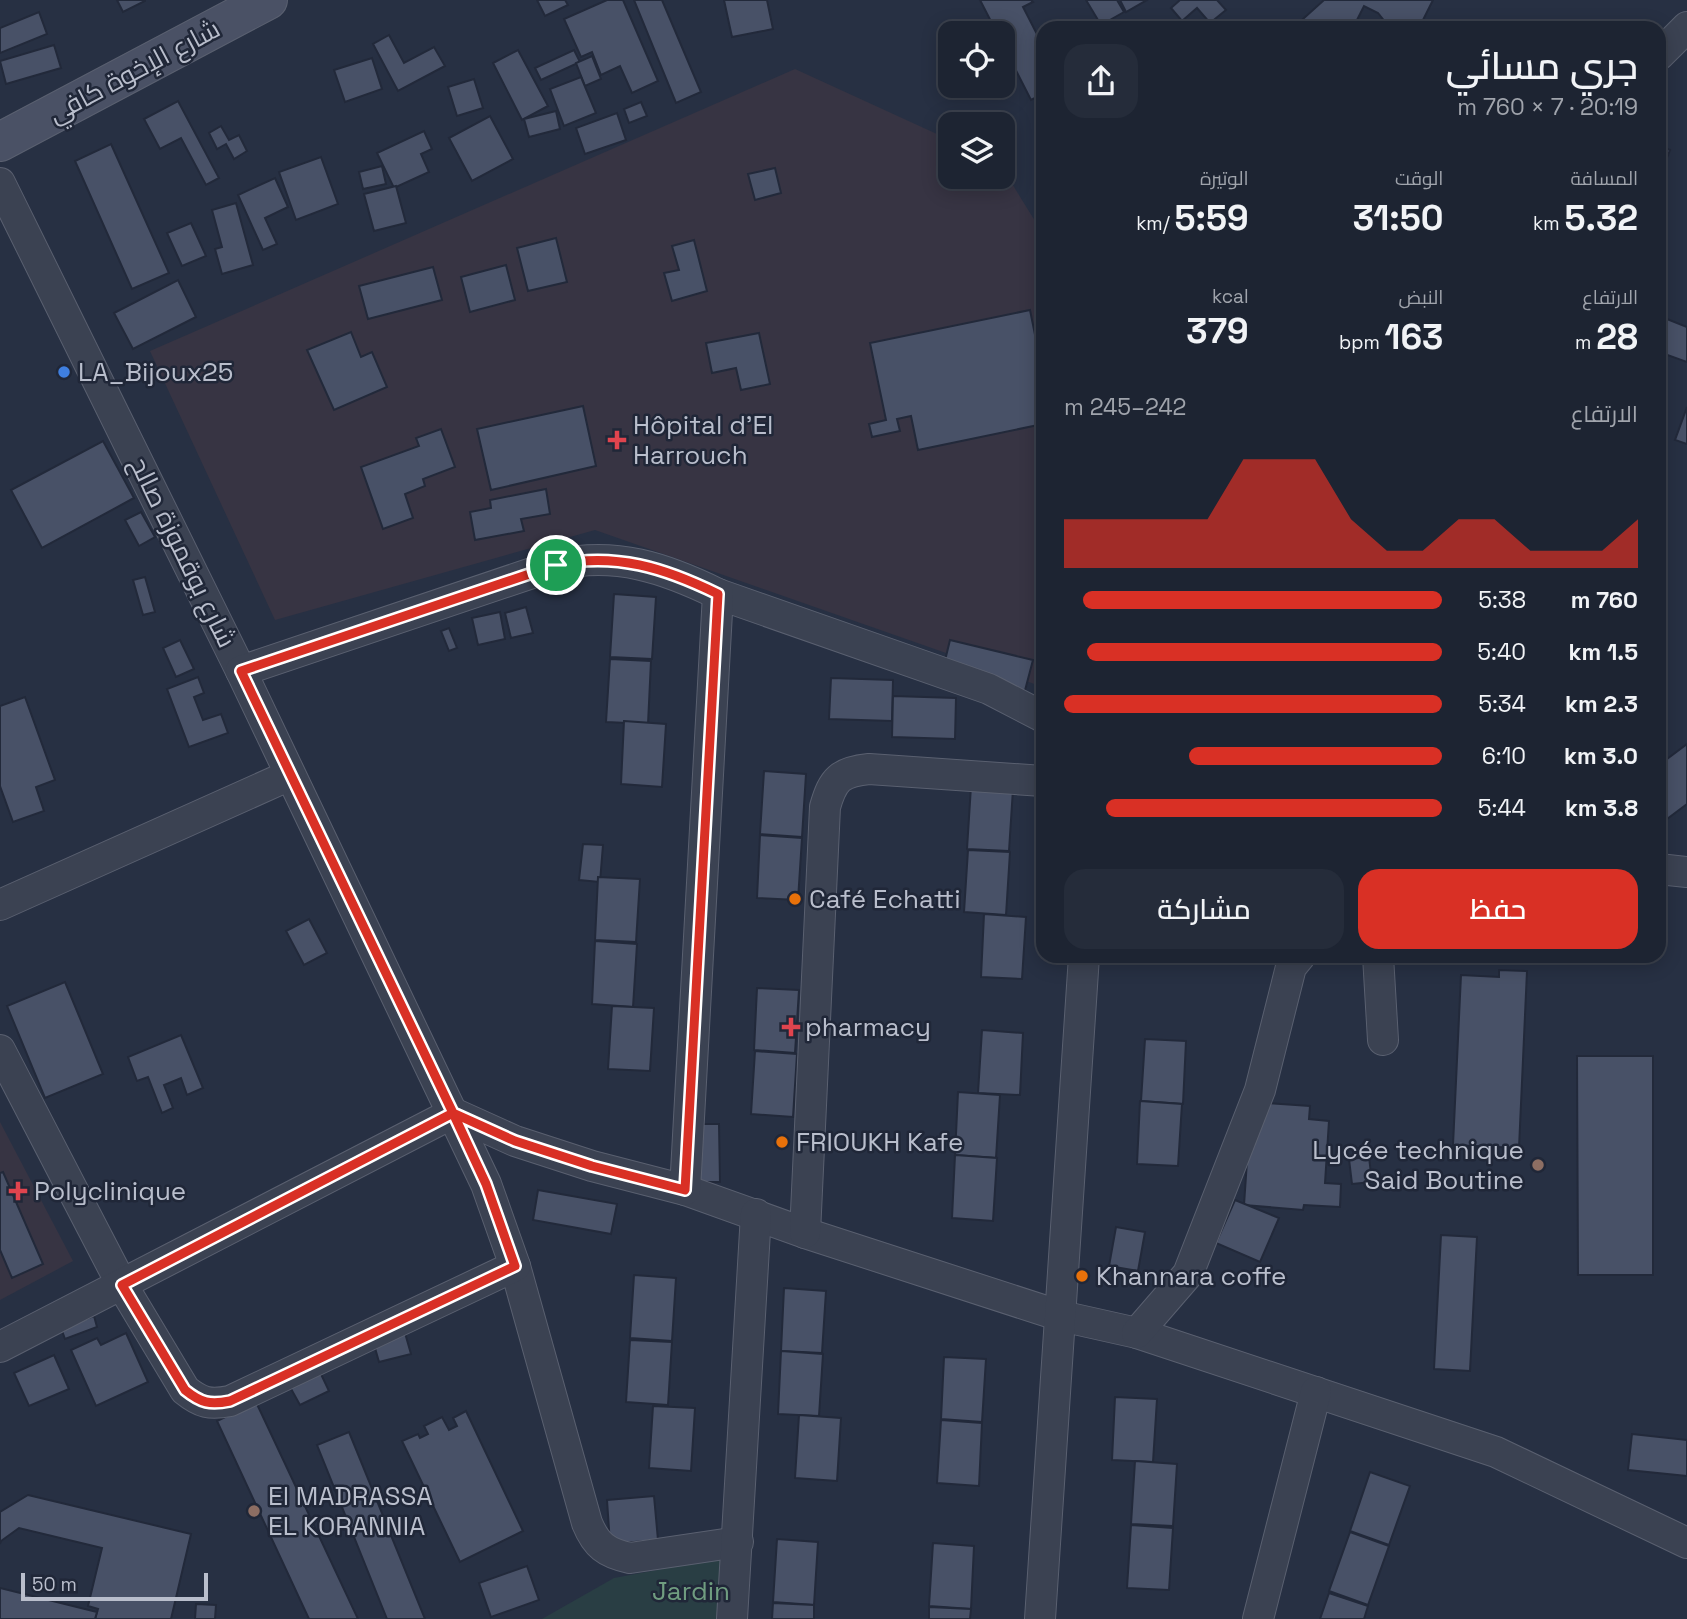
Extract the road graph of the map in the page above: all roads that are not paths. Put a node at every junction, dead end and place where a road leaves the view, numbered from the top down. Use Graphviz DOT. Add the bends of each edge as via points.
graph roads {
  1 [pos="268,0"];
  2 [pos="1687,27"];
  3 [pos="1666,48"];
  4 [pos="0,142"];
  5 [pos="0,183"];
  6 [pos="718,594"];
  7 [pos="241,671"];
  8 [pos="1036,713"];
  9 [pos="290,775"];
  10 [pos="1036,781"];
  11 [pos="1666,870"];
  12 [pos="1687,872"];
  13 [pos="0,905"];
  14 [pos="1084,963"];
  15 [pos="1292,963"];
  16 [pos="1378,963"];
  17 [pos="1383,1040"];
  18 [pos="0,1050"];
  19 [pos="453,1113"];
  20 [pos="685,1190"];
  21 [pos="756,1214"];
  22 [pos="806,1233"];
  23 [pos="515,1266"];
  24 [pos="122,1285"];
  25 [pos="1061,1316"];
  26 [pos="1137,1334"];
  27 [pos="0,1347"];
  28 [pos="1316,1392"];
  29 [pos="738,1542"];
  30 [pos="1687,1542"];
  31 [pos="732,1619"];
  32 [pos="1040,1619"];
  33 [pos="1258,1619"];
  1 -- 4 [label="main road, شارع الإخوة كافي"];
  2 -- 3 [label="street"];
  5 -- 7 [label="street, شارع بوقموزة صالح"];
  6 -- 7 [label="street" via="678,575 613,559 580,560"];
  6 -- 8 [label="street" via="989,689"];
  6 -- 20 [label="street"];
  7 -- 9 [label="street, شارع بوقموزة صالح"];
  9 -- 13 [label="street"];
  9 -- 19 [label="street, شارع بوقموزة صالح"];
  10 -- 22 [label="street" via="869,769 838,778 830,790 825,807"];
  11 -- 12 [label="street"];
  14 -- 25 [label="street"];
  15 -- 26 [label="street" via="1260,1090 1188,1274"];
  16 -- 17 [label="street"];
  18 -- 24 [label="street"];
  19 -- 20 [label="street" via="515,1141"];
  19 -- 23 [label="street, شارع بوقموزة صالح" via="486,1184"];
  19 -- 24 [label="street"];
  20 -- 21 [label="street"];
  21 -- 22 [label="street"];
  21 -- 29 [label="street"];
  22 -- 25 [label="street"];
  23 -- 24 [label="street" via="213,1405 185,1390"];
  23 -- 29 [label="street, شارع بوقموزة صالح" via="594,1539 613,1554 630,1558"];
  24 -- 27 [label="street"];
  25 -- 26 [label="street"];
  25 -- 32 [label="street"];
  26 -- 28 [label="street"];
  28 -- 30 [label="street" via="1496,1452"];
  28 -- 33 [label="street"];
  29 -- 31 [label="street"];
}
